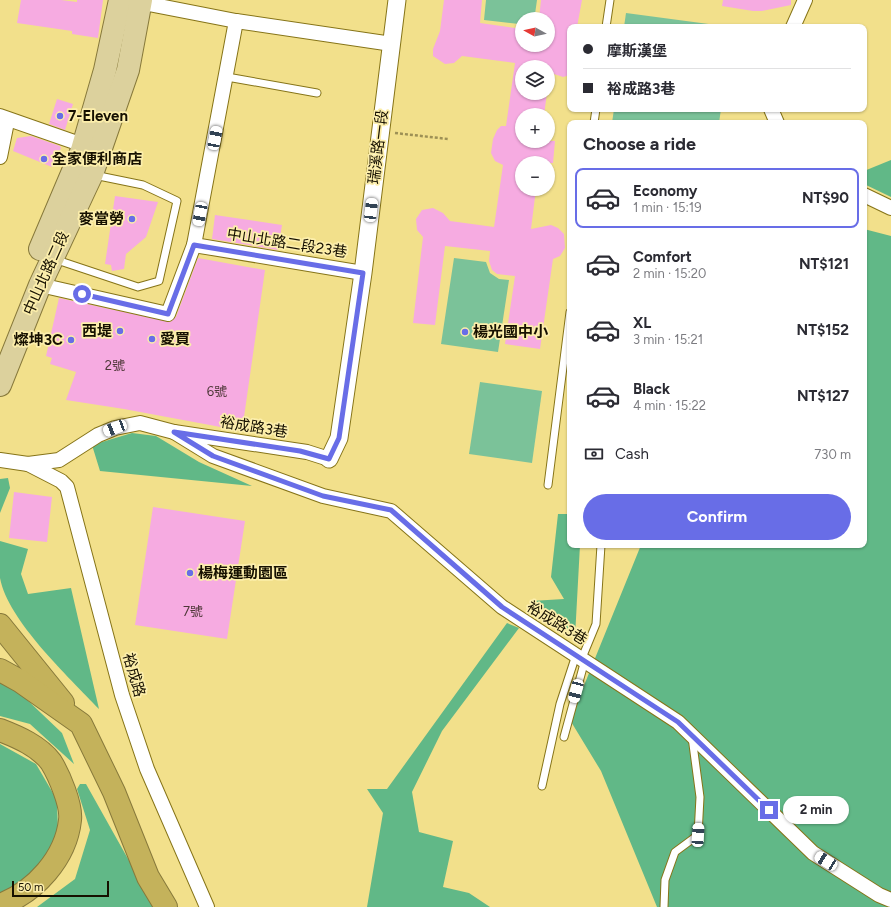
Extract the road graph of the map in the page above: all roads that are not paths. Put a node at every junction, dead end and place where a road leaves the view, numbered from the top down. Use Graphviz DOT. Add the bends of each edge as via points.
graph roads {
  1 [pos="397,0"];
  2 [pos="610,0"];
  3 [pos="131,1"];
  4 [pos="804,3"];
  5 [pos="236,21"];
  6 [pos="606,24"];
  7 [pos="794,24"];
  8 [pos="392,44"];
  9 [pos="227,77"];
  10 [pos="317,93"];
  11 [pos="4,120"];
  12 [pos="83,145"];
  13 [pos="0,157"];
  14 [pos="92,174"];
  15 [pos="867,196"];
  16 [pos="891,208"];
  17 [pos="194,245"];
  18 [pos="52,258"];
  19 [pos="363,273"];
  20 [pos="40,284"];
  21 [pos="567,336"];
  22 [pos="0,343"];
  23 [pos="0,385"];
  24 [pos="174,432"];
  25 [pos="329,459"];
  26 [pos="0,460"];
  27 [pos="28,464"];
  28 [pos="548,485"];
  29 [pos="601,548"];
  30 [pos="0,625"];
  31 [pos="581,658"];
  32 [pos="0,670"];
  33 [pos="80,724"];
  34 [pos="0,730"];
  35 [pos="691,735"];
  36 [pos="564,738"];
  37 [pos="542,786"];
  38 [pos="885,898"];
  39 [pos="0,905"];
  40 [pos="166,907"];
  41 [pos="207,907"];
  42 [pos="664,907"];
  43 [pos="888,907"];
  1 -- 8 [label="street, 瑞溪路一段"];
  2 -- 6 [label="lane"];
  3 -- 5 [label="street"];
  3 -- 12 [label="main road, 中山北路二段" via="105,70"];
  3 -- 14 [label="main road, 中山北路二段" via="128,70"];
  4 -- 7 [label="street"];
  5 -- 8 [label="street"];
  5 -- 9 [label="street"];
  8 -- 19 [label="street, 瑞溪路一段"];
  9 -- 10 [label="lane"];
  9 -- 17 [label="street"];
  11 -- 12 [label="street"];
  11 -- 13 [label="street"];
  12 -- 22 [label="main road, 中山北路二段"];
  14 -- 18 [label="main road, 中山北路二段"];
  14 -- 18 [label="lane" via="143,185 177,201 159,281 138,287"];
  15 -- 16 [label="street"];
  17 -- 19 [label="street, 中山北路二段23巷"];
  17 -- 20 [label="street" via="168,314"];
  18 -- 20 [label="main road, 中山北路二段"];
  19 -- 25 [label="street, 瑞溪路一段" via="339,438"];
  20 -- 23 [label="main road, 中山北路二段"];
  21 -- 28 [label="lane"];
  24 -- 25 [label="street, 裕成路3巷" via="300,451"];
  24 -- 27 [label="street, 裕成路3巷" via="140,423 115,428 98,435 59,460"];
  24 -- 31 [label="street, 裕成路3巷" via="213,456 323,496 391,510 502,607"];
  26 -- 27 [label="street, 裕成路3巷"];
  27 -- 41 [label="street, 裕成路" via="61,480 67,487 122,695 147,769"];
  29 -- 31 [label="lane" via="596,624"];
  30 -- 33 [label="highway"];
  31 -- 35 [label="street, 裕成路3巷" via="678,722"];
  31 -- 36 [label="lane"];
  31 -- 37 [label="lane" via="560,704"];
  32 -- 33 [label="highway" via="20,681"];
  33 -- 40 [label="highway" via="114,792 148,877"];
  34 -- 39 [label="highway" via="26,740 50,762 68,800 70,819 61,851 47,872 15,900"];
  35 -- 38 [label="street, 裕成路3巷" via="813,853"];
  35 -- 42 [label="lane" via="700,797 698,835 675,852 665,880"];
  38 -- 43 [label="lane"];
}
